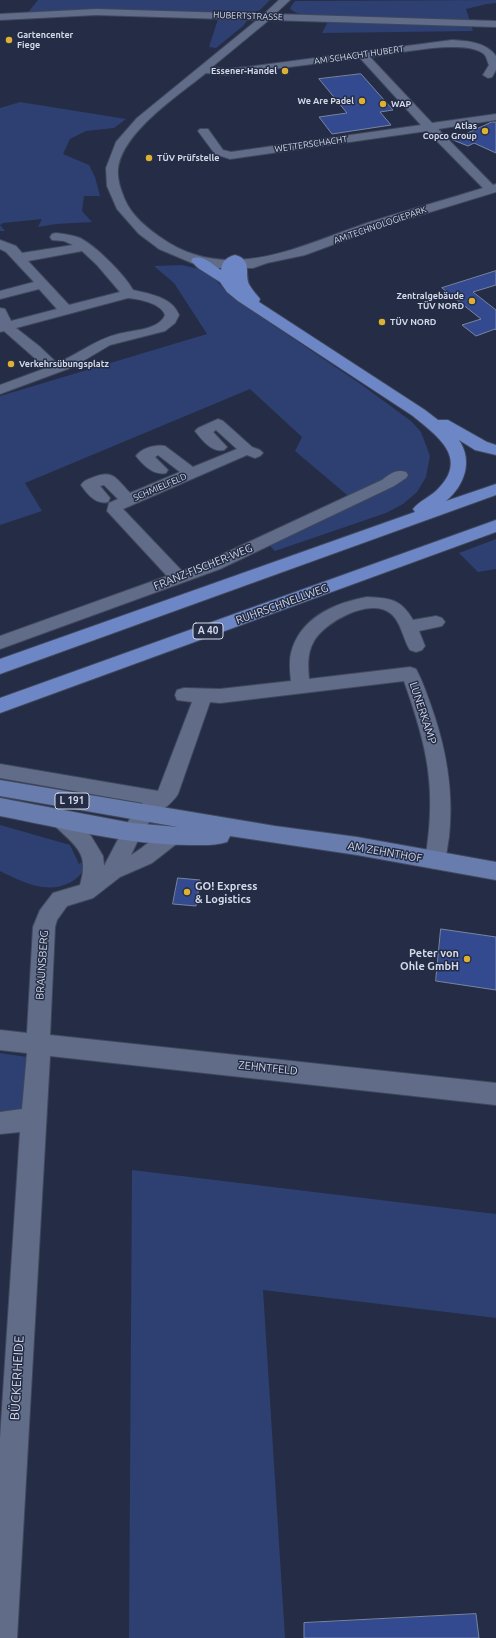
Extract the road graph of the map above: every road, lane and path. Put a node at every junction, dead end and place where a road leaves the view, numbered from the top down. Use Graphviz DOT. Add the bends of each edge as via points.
graph roads {
  1 [pos="281,3"];
  2 [pos="233,16"];
  3 [pos="0,17"];
  4 [pos="266,17"];
  5 [pos="300,18"];
  6 [pos="496,24"];
  7 [pos="254,28"];
  8 [pos="363,55"];
  9 [pos="203,69"];
  10 [pos="488,75"];
  11 [pos="496,117"];
  12 [pos="429,127"];
  13 [pos="204,131"];
  14 [pos="494,189"];
  15 [pos="56,237"];
  16 [pos="0,244"];
  17 [pos="68,245"];
  18 [pos="195,259"];
  19 [pos="25,263"];
  20 [pos="233,267"];
  21 [pos="41,284"];
  22 [pos="128,294"];
  23 [pos="0,295"];
  24 [pos="0,305"];
  25 [pos="0,312"];
  26 [pos="61,312"];
  27 [pos="9,329"];
  28 [pos="55,369"];
  29 [pos="0,390"];
  30 [pos="219,447"];
  31 [pos="496,450"];
  32 [pos="160,470"];
  33 [pos="192,473"];
  34 [pos="400,475"];
  35 [pos="496,489"];
  36 [pos="102,498"];
  37 [pos="128,500"];
  38 [pos="496,526"];
  39 [pos="385,530"];
  40 [pos="179,578"];
  41 [pos="436,622"];
  42 [pos="408,627"];
  43 [pos="0,643"];
  44 [pos="416,646"];
  45 [pos="0,667"];
  46 [pos="300,686"];
  47 [pos="184,695"];
  48 [pos="203,697"];
  49 [pos="0,706"];
  50 [pos="0,771"];
  51 [pos="0,788"];
  52 [pos="162,799"];
  53 [pos="0,807"];
  54 [pos="145,813"];
  55 [pos="61,819"];
  56 [pos="132,832"];
  57 [pos="274,835"];
  58 [pos="172,836"];
  59 [pos="435,861"];
  60 [pos="113,871"];
  61 [pos="496,871"];
  62 [pos="88,889"];
  63 [pos="0,1040"];
  64 [pos="39,1044"];
  65 [pos="496,1094"];
  66 [pos="33,1118"];
  67 [pos="0,1123"];
  68 [pos="2,1638"];
  1 -- 4 [label="street"];
  1 -- 5 [label="street"];
  2 -- 3 [label="street, HUBERTSTRASSE" via="84,12"];
  2 -- 4 [label="street, HUBERTSTRASSE"];
  2 -- 7 [label="street"];
  4 -- 5 [label="street, HUBERTSTRASSE"];
  4 -- 7 [label="street"];
  5 -- 6 [label="street, HUBERTSTRASSE"];
  7 -- 9 [label="street"];
  8 -- 9 [label="street, AM SCHACHT HUBERT" via="247,70 221,72"];
  8 -- 10 [label="street, AM SCHACHT HUBERT" via="442,44 467,45 491,56 494,65"];
  8 -- 12 [label="street"];
  9 -- 18 [label="street, AM TECHNOLOGIEPARK" via="141,120 126,136 118,148 112,172 113,186 123,209 151,237 174,251"];
  11 -- 12 [label="street, WETTERSCHACHT"];
  12 -- 13 [label="street, WETTERSCHACHT" via="230,156 219,152"];
  12 -- 14 [label="street" via="473,173"];
  14 -- 20 [label="street, AM TECHNOLOGIEPARK" via="374,225 300,252"];
  15 -- 17 [label="street" via="67,237"];
  16 -- 19 [label="street" via="11,248"];
  17 -- 19 [label="street" via="45,256 30,257"];
  17 -- 22 [label="street" via="85,247 90,251 124,286"];
  18 -- 20 [label="highway" via="203,265"];
  18 -- 20 [label="street, AM TECHNOLOGIEPARK" via="201,255"];
  19 -- 21 [label="street"];
  20 -- 31 [label="highway" via="250,297 454,431 481,446"];
  20 -- 39 [label="highway" via="232,289 243,298 419,413 444,433 454,446 458,458 454,482 440,498"];
  21 -- 23 [label="street"];
  21 -- 26 [label="street"];
  22 -- 26 [label="street"];
  22 -- 28 [label="street" via="140,295 165,305 171,311 172,317 157,329 106,342"];
  24 -- 27 [label="street"];
  25 -- 27 [label="street"];
  26 -- 27 [label="street"];
  27 -- 28 [label="street"];
  28 -- 29 [label="street"];
  30 -- 33 [label="street, SCHMIELFELD" via="203,431 218,424 251,452"];
  32 -- 33 [label="street, SCHMIELFELD" via="144,456 160,449"];
  33 -- 37 [label="street, SCHMIELFELD"];
  34 -- 40 [label="street, FRANZ-FISCHER-WEG" via="267,541"];
  35 -- 39 [label="highway"];
  36 -- 37 [label="street, SCHMIELFELD" via="89,485 106,478"];
  37 -- 40 [label="street, SCHMIELFELD" via="115,507 115,511"];
  38 -- 49 [label="highway, RUHRSCHNELLWEG / A 40"];
  39 -- 45 [label="highway"];
  40 -- 43 [label="street, FRANZ-FISCHER-WEG"];
  41 -- 42 [label="street"];
  42 -- 44 [label="street"];
  42 -- 46 [label="street" via="395,608 378,602 362,603 323,620 309,634 300,653"];
  46 -- 48 [label="street, LUNERKAMP"];
  46 -- 59 [label="street, LUNERKAMP" via="410,674 427,721 440,777 441,813"];
  47 -- 48 [label="street, LUNERKAMP"];
  48 -- 52 [label="street" via="168,794"];
  50 -- 52 [label="street"];
  51 -- 54 [label="main road, L 191"];
  52 -- 54 [label="street"];
  53 -- 55 [label="main road, L 191"];
  54 -- 56 [label="street"];
  54 -- 57 [label="main road, AM ZEHNTHOF / L 191"];
  55 -- 56 [label="main road, L 191"];
  55 -- 62 [label="street" via="89,846 94,868"];
  56 -- 58 [label="main road, AM ZEHNTHOF / L 191"];
  56 -- 60 [label="street, BRAUNSBERG"];
  57 -- 58 [label="main road, AM ZEHNTHOF / L 191"];
  57 -- 59 [label="main road, AM ZEHNTHOF / L 191" via="357,846"];
  58 -- 60 [label="street" via="150,856"];
  59 -- 61 [label="main road, AM ZEHNTHOF / L 191"];
  60 -- 62 [label="street, BRAUNSBERG"];
  62 -- 64 [label="street, BRAUNSBERG" via="86,892 60,899 44,927"];
  63 -- 64 [label="street, ZEHNTFELD"];
  64 -- 65 [label="street, ZEHNTFELD"];
  64 -- 66 [label="street, BRAUNSBERG"];
  66 -- 67 [label="street"];
  66 -- 68 [label="street, BÜCKERHEIDE"];
}
